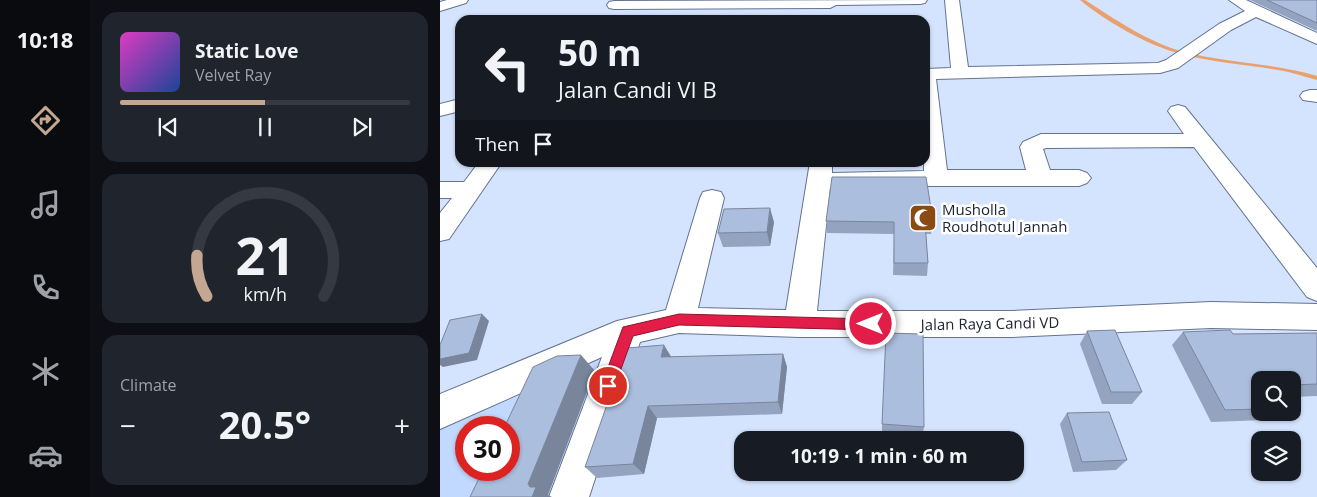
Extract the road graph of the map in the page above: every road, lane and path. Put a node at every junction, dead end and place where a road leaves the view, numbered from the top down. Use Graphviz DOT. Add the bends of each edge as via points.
graph roads {
  1 [pos="461,0"];
  2 [pos="920,0"];
  3 [pos="952,0"];
  4 [pos="1236,0"];
  5 [pos="617,2"];
  6 [pos="830,2"];
  7 [pos="440,7"];
  8 [pos="1253,10"];
  9 [pos="607,15"];
  10 [pos="829,15"];
  11 [pos="1317,39"];
  12 [pos="960,72"];
  13 [pos="930,74"];
  14 [pos="455,106"];
  15 [pos="440,110"];
  16 [pos="1178,111"];
  17 [pos="930,131"];
  18 [pos="1202,140"];
  19 [pos="487,167"];
  20 [pos="820,172"];
  21 [pos="936,178"];
  22 [pos="1040,178"];
  23 [pos="1079,178"];
  24 [pos="440,190"];
  25 [pos="470,190"];
  26 [pos="712,198"];
  27 [pos="440,232"];
  28 [pos="1317,289"];
  29 [pos="1317,317"];
  30 [pos="679,320"];
  31 [pos="800,324"];
  32 [pos="628,331"];
  33 [pos="440,412"];
  34 [pos="569,497"];
  1 -- 7 [label="street"];
  2 -- 6 [label="street"];
  3 -- 12 [label="street"];
  4 -- 8 [label="street"];
  5 -- 6 [label="street"];
  5 -- 9 [label="street"];
  6 -- 10 [label="street"];
  8 -- 11 [label="street"];
  8 -- 12 [label="street" via="1181,58 1160,68"];
  12 -- 13 [label="street"];
  14 -- 15 [label="street"];
  16 -- 18 [label="street"];
  17 -- 21 [label="street"];
  18 -- 22 [label="street" via="1040,141 1031,147"];
  18 -- 28 [label="street"];
  19 -- 25 [label="street"];
  20 -- 21 [label="street"];
  20 -- 31 [label="street"];
  21 -- 22 [label="street"];
  22 -- 23 [label="street"];
  24 -- 25 [label="street"];
  25 -- 27 [label="street"];
  26 -- 30 [label="street"];
  29 -- 31 [label="street, Jalan Raya Candi VD" via="1211,315 1013,324"];
  30 -- 31 [label="street, Jalan Raya Candi VD"];
  30 -- 32 [label="street, Jalan Raya Candi VD"];
  32 -- 33 [label="street, Jalan Raya Candi VD"];
  32 -- 34 [label="street"];
}
